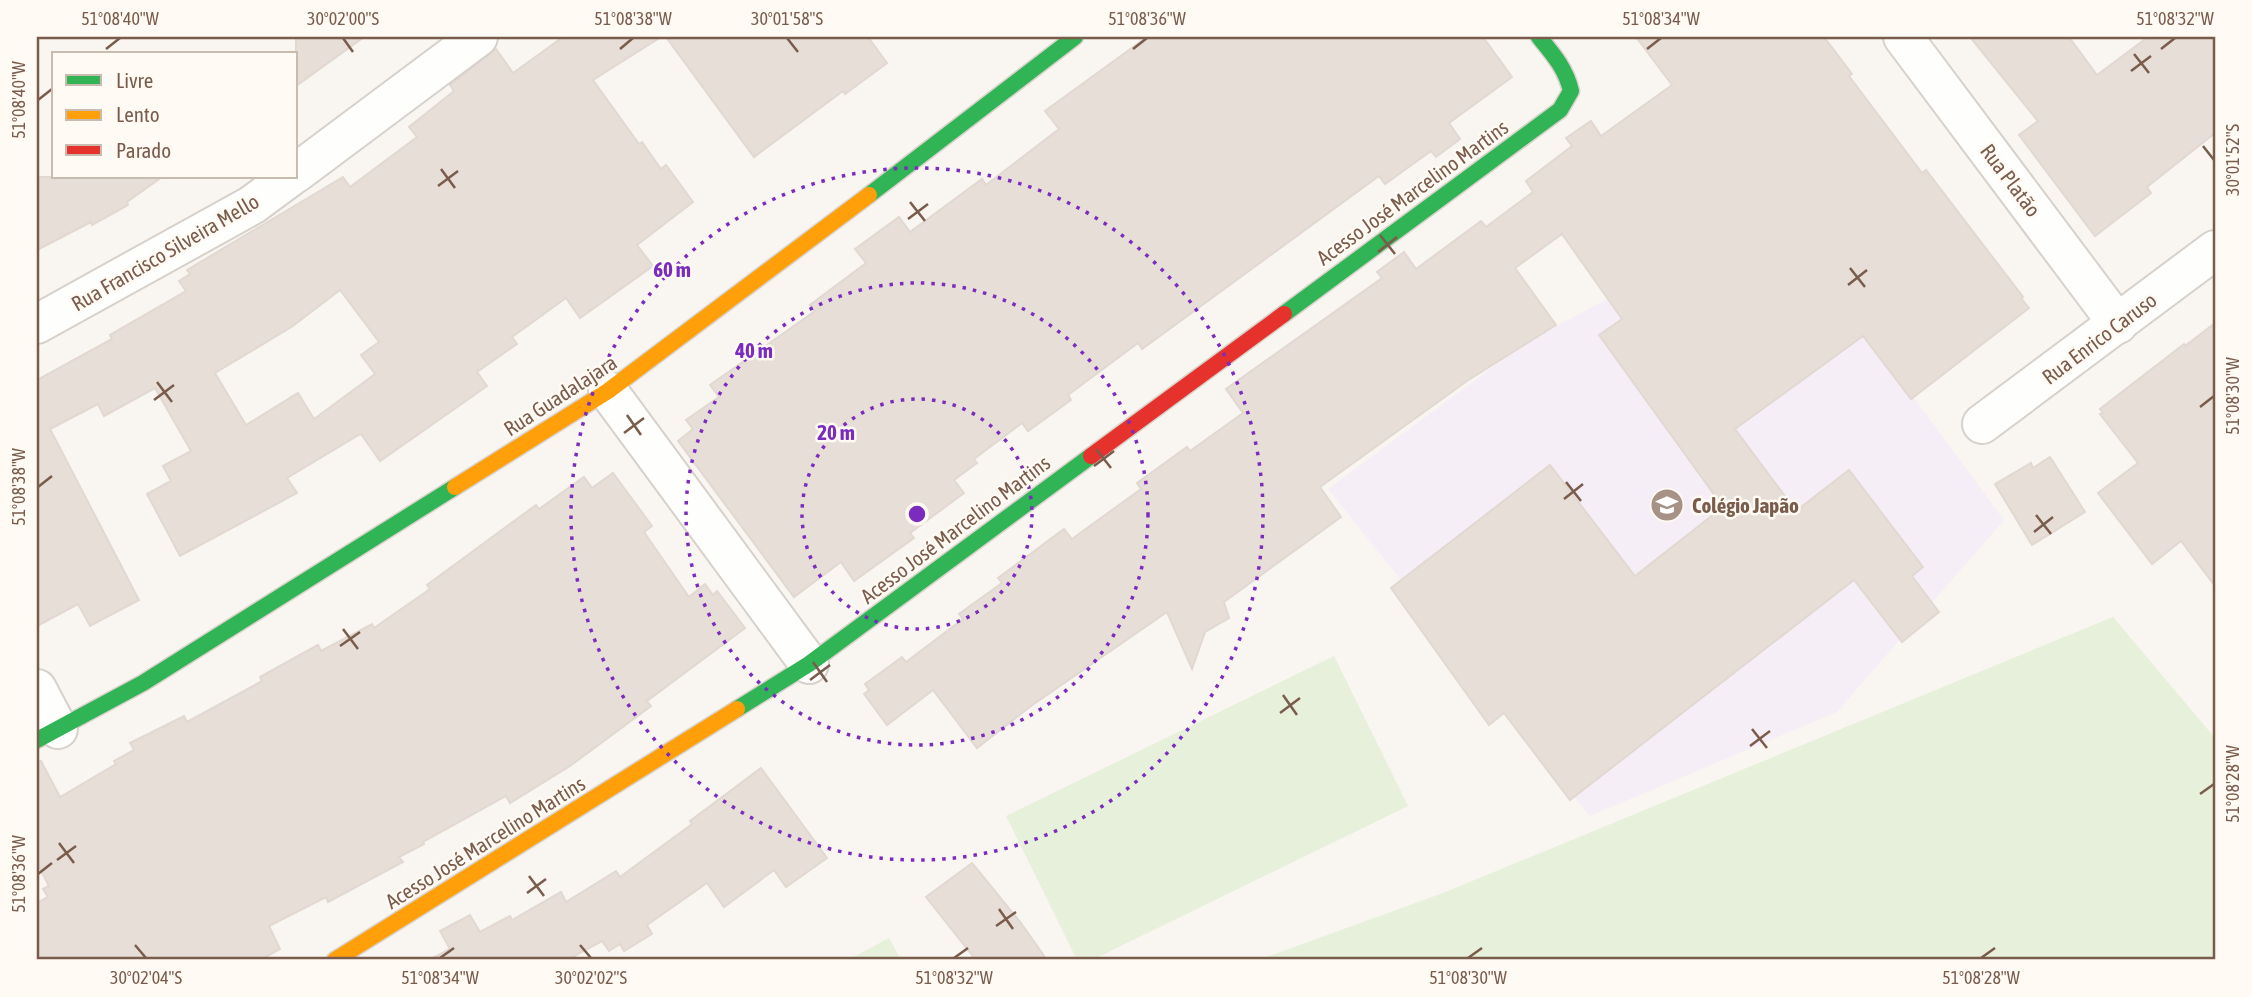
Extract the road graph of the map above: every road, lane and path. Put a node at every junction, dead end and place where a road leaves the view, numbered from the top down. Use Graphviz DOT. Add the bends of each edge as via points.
graph roads {
  1 [pos="478,37"];
  2 [pos="1075,37"];
  3 [pos="1539,37"];
  4 [pos="1903,37"];
  5 [pos="298,172"];
  6 [pos="289,178"];
  7 [pos="2215,250"];
  8 [pos="37,324"];
  9 [pos="2118,324"];
  10 [pos="608,391"];
  11 [pos="1982,424"];
  12 [pos="808,664"];
  13 [pos="37,689"];
  14 [pos="48,735"];
  15 [pos="335,960"];
  1 -- 5 [label="street"];
  2 -- 10 [label="street, Rua Guadalajara"];
  3 -- 12 [label="street, Acesso José Marcelino Martins" via="1568,78 1571,91 1560,110"];
  4 -- 9 [label="street, Rua Platão"];
  6 -- 8 [label="street, Rua Francisco Silveira Mello" via="252,205"];
  7 -- 9 [label="street, Rua Enrico Caruso"];
  9 -- 11 [label="street, Rua Enrico Caruso"];
  10 -- 12 [label="street"];
  10 -- 14 [label="street, Rua Guadalajara" via="143,683"];
  12 -- 15 [label="street, Acesso José Marcelino Martins"];
  13 -- 14 [label="street"];
}
